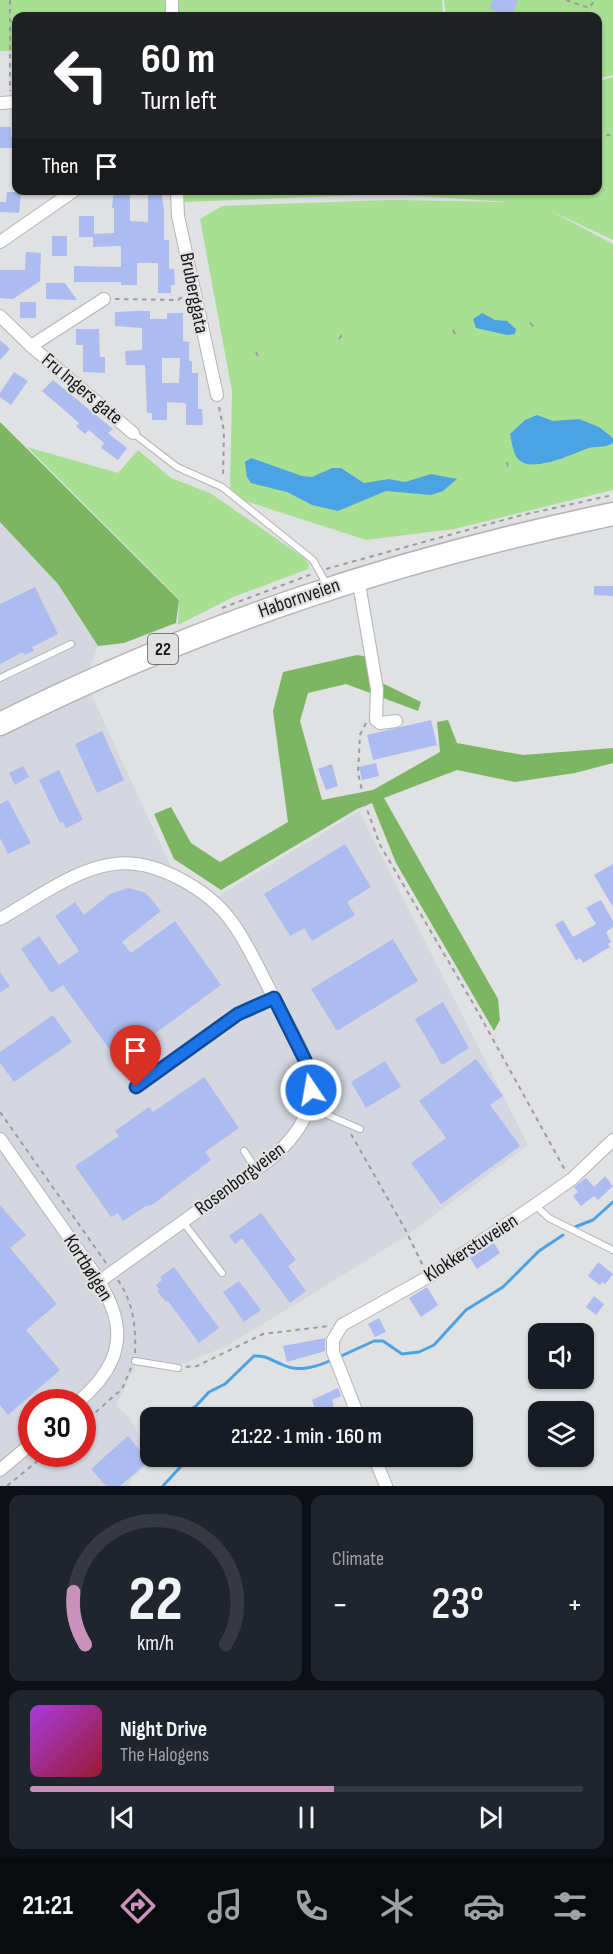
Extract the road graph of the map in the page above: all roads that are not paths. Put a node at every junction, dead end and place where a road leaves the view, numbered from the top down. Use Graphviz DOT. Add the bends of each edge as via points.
graph roads {
  1 [pos="68,195"];
  2 [pos="177,195"];
  3 [pos="0,242"];
  4 [pos="104,299"];
  5 [pos="0,316"];
  6 [pos="31,346"];
  7 [pos="217,395"];
  8 [pos="133,433"];
  9 [pos="613,514"];
  10 [pos="358,578"];
  11 [pos="328,588"];
  12 [pos="71,644"];
  13 [pos="0,678"];
  14 [pos="396,721"];
  15 [pos="0,724"];
  16 [pos="0,919"];
  17 [pos="274,998"];
  18 [pos="136,1087"];
  19 [pos="308,1106"];
  20 [pos="360,1129"];
  21 [pos="0,1139"];
  22 [pos="613,1140"];
  23 [pos="244,1150"];
  24 [pos="256,1169"];
  25 [pos="536,1205"];
  26 [pos="183,1221"];
  27 [pos="613,1250"];
  28 [pos="222,1273"];
  29 [pos="100,1281"];
  30 [pos="135,1361"];
  31 [pos="178,1368"];
  32 [pos="93,1389"];
  33 [pos="355,1407"];
  34 [pos="18,1455"];
  35 [pos="379,1467"];
  36 [pos="0,1470"];
  37 [pos="386,1486"];
  1 -- 3 [label="street"];
  2 -- 7 [label="street, Bruberggata" via="178,216"];
  4 -- 6 [label="street, Fru Ingers gate"];
  5 -- 6 [label="street, Fru Ingers gate"];
  6 -- 8 [label="street, Fru Ingers gate"];
  8 -- 11 [label="lane" via="177,467 222,487 313,560"];
  9 -- 10 [label="highway, Habornveien / 22" via="509,536"];
  10 -- 11 [label="highway, Habornveien / 22"];
  10 -- 14 [label="street" via="377,689 376,720"];
  11 -- 15 [label="highway, Habornveien / 22" via="214,628"];
  12 -- 13 [label="lane"];
  16 -- 17 [label="street, Rosenborgveien" via="93,869 115,863 140,865 184,882 214,903 232,921"];
  17 -- 18 [label="lane" via="238,1014"];
  17 -- 19 [label="street, Rosenborgveien" via="305,1060 311,1090"];
  19 -- 20 [label="lane"];
  19 -- 24 [label="street, Rosenborgveien" via="292,1141"];
  21 -- 29 [label="street, Kortbølgen"];
  22 -- 25 [label="street, Klokkerstuveien" via="572,1179"];
  23 -- 24 [label="lane"];
  24 -- 26 [label="street, Rosenborgveien"];
  25 -- 27 [label="lane" via="549,1218"];
  25 -- 33 [label="street, Klokkerstuveien" via="428,1277 342,1325 333,1340 335,1357"];
  26 -- 28 [label="lane"];
  26 -- 29 [label="street, Rosenborgveien"];
  29 -- 32 [label="street, Kortbølgen" via="114,1312 116,1348 100,1383"];
  30 -- 31 [label="lane"];
  34 -- 36 [label="street"];
  35 -- 37 [label="street"];
}
